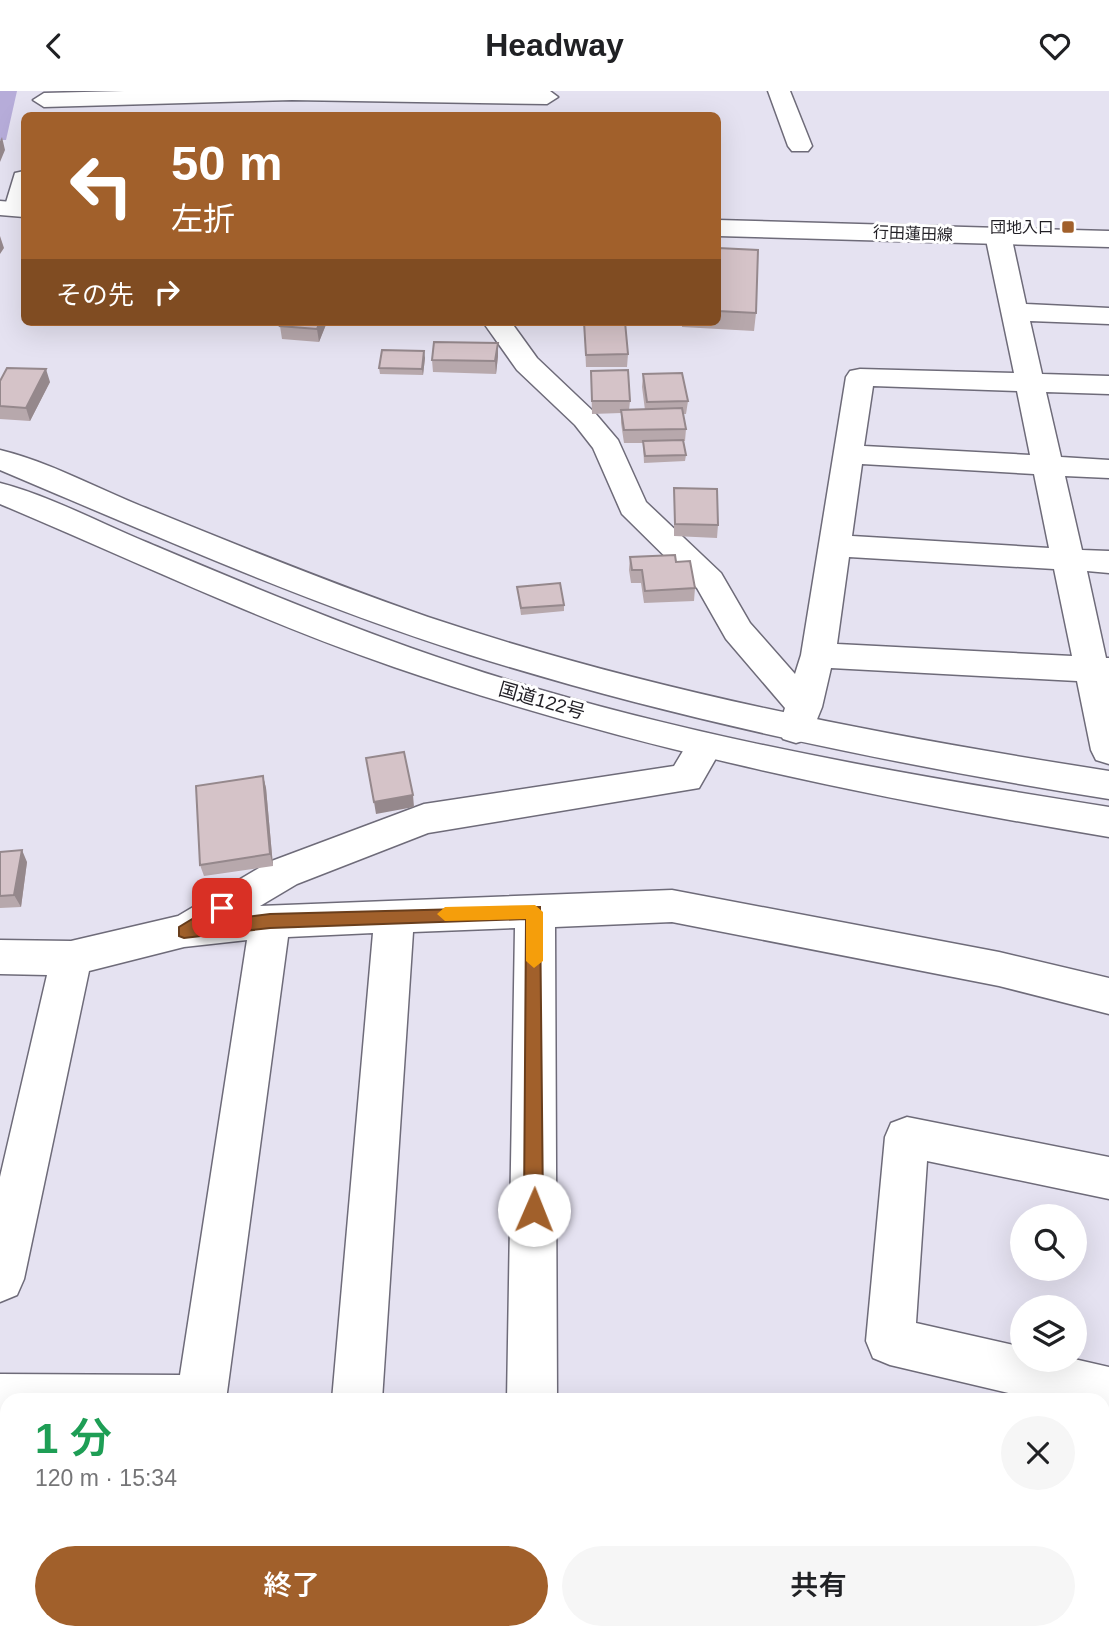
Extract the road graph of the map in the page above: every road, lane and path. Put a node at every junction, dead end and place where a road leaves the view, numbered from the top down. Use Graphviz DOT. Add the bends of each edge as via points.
graph roads {
  1 [pos="779,91"];
  2 [pos="246,92"];
  3 [pos="547,97"];
  4 [pos="43,102"];
  5 [pos="146,107"];
  6 [pos="800,146"];
  7 [pos="21,187"];
  8 [pos="14,209"];
  9 [pos="721,228"];
  10 [pos="998,235"];
  11 [pos="1109,239"];
  12 [pos="1015,312"];
  13 [pos="1109,316"];
  14 [pos="501,326"];
  15 [pos="1029,381"];
  16 [pos="1109,385"];
  17 [pos="847,454"];
  18 [pos="0,459"];
  19 [pos="1048,465"];
  20 [pos="1109,469"];
  21 [pos="0,493"];
  22 [pos="835,546"];
  23 [pos="1068,559"];
  24 [pos="1109,562"];
  25 [pos="818,655"];
  26 [pos="1100,669"];
  27 [pos="800,718"];
  28 [pos="705,746"];
  29 [pos="1109,750"];
  30 [pos="1109,785"];
  31 [pos="1109,822"];
  32 [pos="535,912"];
  33 [pos="394,915"];
  34 [pos="270,921"];
  35 [pos="184,931"];
  36 [pos="0,957"];
  37 [pos="71,958"];
  38 [pos="1109,996"];
  39 [pos="1109,1178"];
  40 [pos="0,1279"];
  41 [pos="1109,1392"];
  42 [pos="202,1393"];
  43 [pos="358,1393"];
  44 [pos="532,1393"];
  1 -- 6 [label="main road"];
  2 -- 3 [label="main road"];
  2 -- 5 [label="main road"];
  4 -- 5 [label="main road"];
  7 -- 8 [label="main road"];
  9 -- 10 [label="main road, 行田蓮田線"];
  10 -- 11 [label="main road, 行田蓮田線"];
  10 -- 12 [label="main road"];
  12 -- 13 [label="main road"];
  12 -- 15 [label="main road"];
  14 -- 27 [label="main road" via="527,365 607,446 633,507 709,581 738,631"];
  15 -- 16 [label="main road"];
  15 -- 17 [label="main road" via="860,377"];
  15 -- 19 [label="main road"];
  17 -- 19 [label="main road"];
  17 -- 22 [label="main road"];
  18 -- 27 [label="main road, 国道122号" via="363,605 476,644 603,682"];
  19 -- 20 [label="main road"];
  19 -- 23 [label="main road"];
  21 -- 28 [label="main road, 国道122号" via="343,636 460,676"];
  22 -- 23 [label="main road"];
  22 -- 25 [label="main road"];
  23 -- 24 [label="main road"];
  23 -- 26 [label="main road"];
  25 -- 26 [label="main road"];
  25 -- 27 [label="main road"];
  26 -- 29 [label="main road"];
  27 -- 30 [label="main road, 国道122号"];
  28 -- 31 [label="main road, 国道122号" via="951,796"];
  28 -- 35 [label="main road" via="686,778 424,819 283,873"];
  32 -- 33 [label="main road"];
  32 -- 38 [label="main road" via="672,906 999,969"];
  32 -- 44 [label="main road"];
  33 -- 34 [label="main road"];
  33 -- 43 [label="main road"];
  34 -- 35 [label="main road"];
  34 -- 42 [label="main road"];
  35 -- 37 [label="main road"];
  36 -- 37 [label="main road"];
  37 -- 40 [label="main road"];
  39 -- 41 [label="main road" via="907,1137 890,1341"];
}
